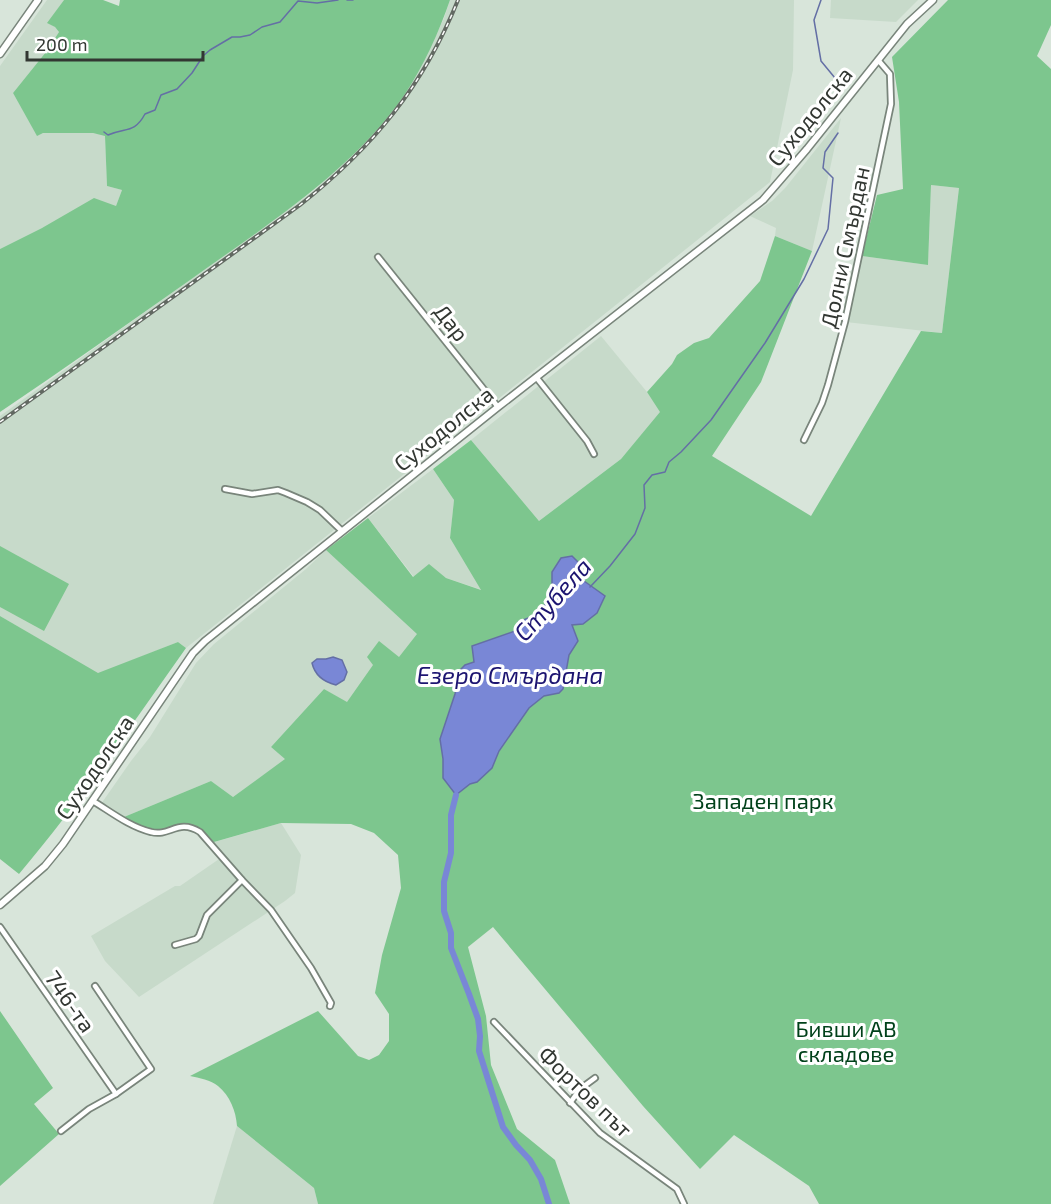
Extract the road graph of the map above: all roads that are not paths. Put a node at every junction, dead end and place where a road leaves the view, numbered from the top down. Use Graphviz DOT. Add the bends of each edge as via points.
graph roads {
  1 [pos="38,0"];
  2 [pos="933,0"];
  3 [pos="0,54"];
  4 [pos="878,60"];
  5 [pos="378,257"];
  6 [pos="536,377"];
  7 [pos="498,407"];
  8 [pos="804,440"];
  9 [pos="594,454"];
  10 [pos="225,489"];
  11 [pos="342,531"];
  12 [pos="93,801"];
  13 [pos="242,880"];
  14 [pos="0,904"];
  15 [pos="0,927"];
  16 [pos="175,945"];
  17 [pos="95,986"];
  18 [pos="330,1006"];
  19 [pos="494,1022"];
  20 [pos="595,1078"];
  21 [pos="116,1094"];
  22 [pos="570,1103"];
  23 [pos="61,1131"];
  24 [pos="684,1204"];
  1 -- 3 [label="street"];
  2 -- 4 [label="street, Суходолска"];
  4 -- 6 [label="street, Суходолска" via="763,200"];
  4 -- 8 [label="street, Долни Смърдан" via="890,74 891,104 845,322 822,403"];
  5 -- 7 [label="street, Дар"];
  6 -- 7 [label="street, Суходолска"];
  6 -- 9 [label="street"];
  7 -- 11 [label="street, Суходолска"];
  10 -- 11 [label="street" via="252,494 278,490 308,502"];
  11 -- 12 [label="street, Суходолска" via="205,641"];
  12 -- 13 [label="street" via="152,833 183,826 194,828"];
  12 -- 14 [label="street, Суходолска" via="53,856"];
  13 -- 16 [label="street" via="207,915 196,939"];
  13 -- 18 [label="street" via="285,930 311,968"];
  15 -- 21 [label="street, 746-та"];
  17 -- 21 [label="street" via="151,1069"];
  19 -- 22 [label="street, Фортов път"];
  20 -- 22 [label="street"];
  21 -- 23 [label="street"];
  22 -- 24 [label="street, Фортов път" via="600,1134 677,1190"];
}
